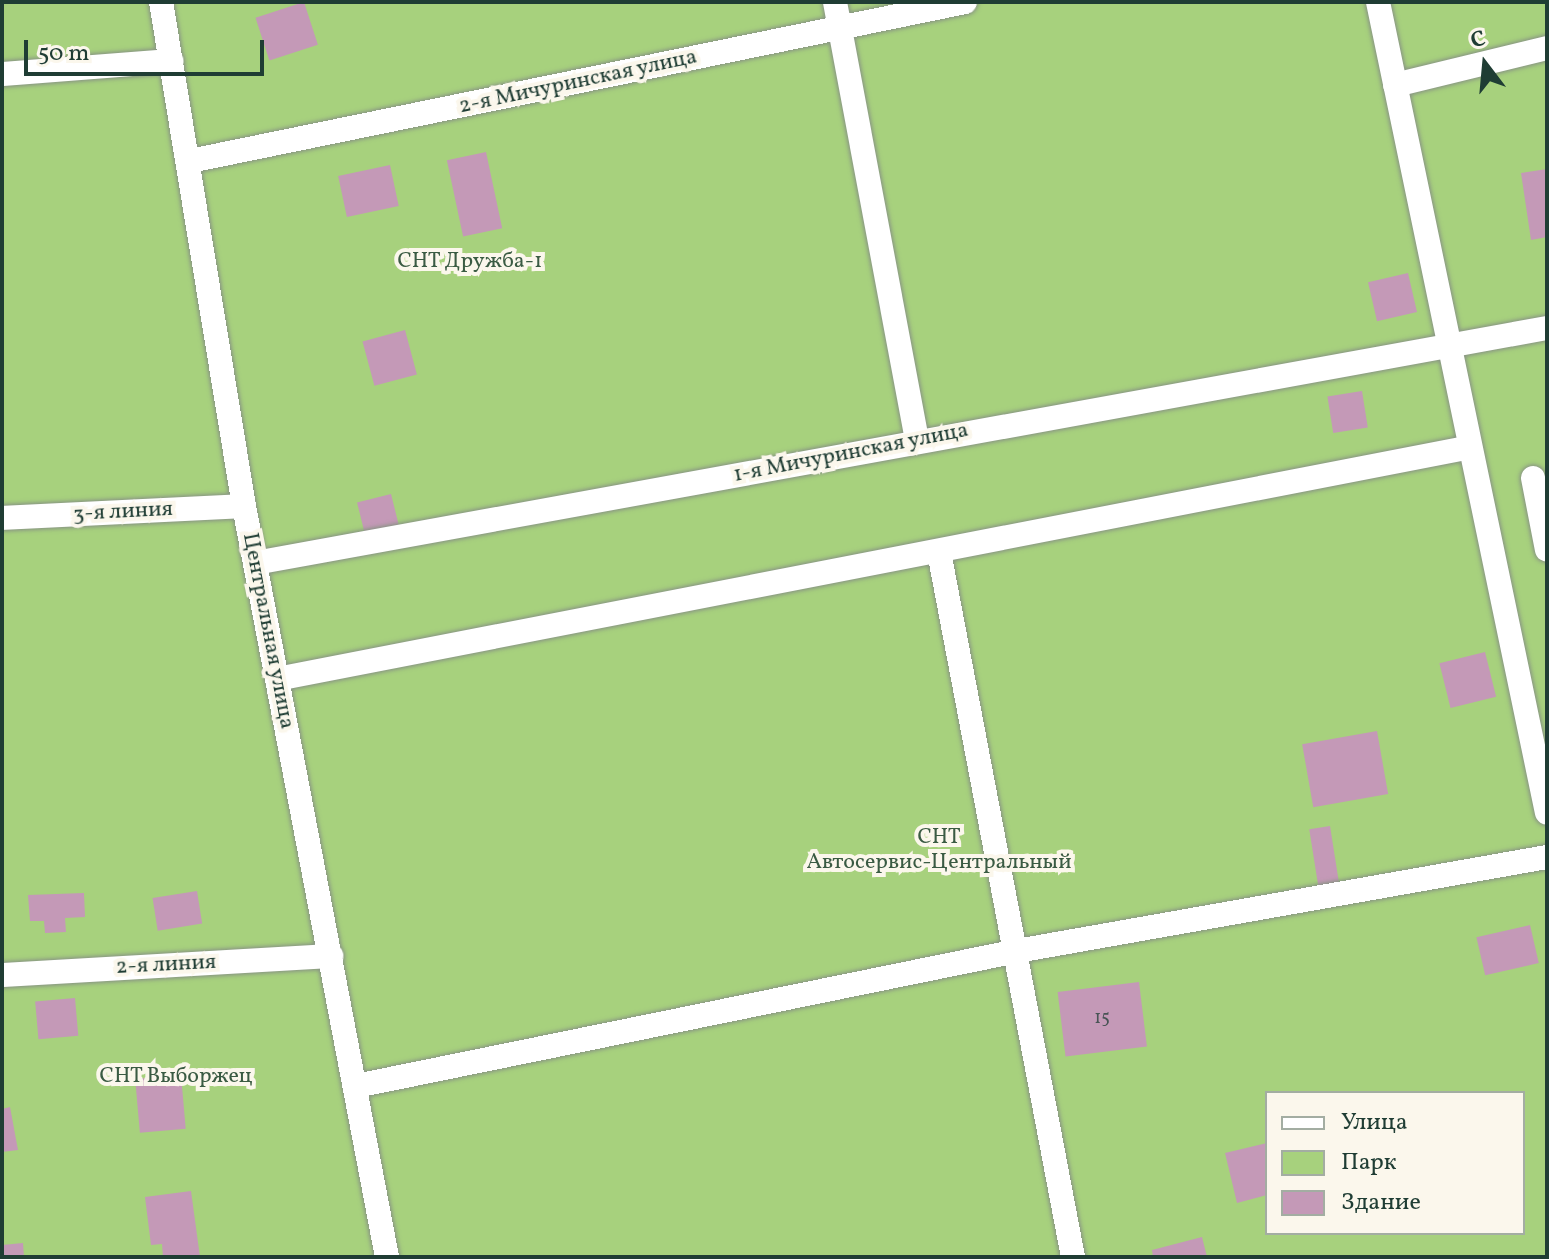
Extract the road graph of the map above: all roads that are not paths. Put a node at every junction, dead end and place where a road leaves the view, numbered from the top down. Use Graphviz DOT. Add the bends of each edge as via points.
graph roads {
  1 [pos="161,2"];
  2 [pos="835,2"];
  3 [pos="965,2"];
  4 [pos="1378,2"];
  5 [pos="839,28"];
  6 [pos="1547,48"];
  7 [pos="172,61"];
  8 [pos="2,74"];
  9 [pos="1395,85"];
  10 [pos="190,161"];
  11 [pos="1547,328"];
  12 [pos="1448,345"];
  13 [pos="917,440"];
  14 [pos="1470,447"];
  15 [pos="1533,478"];
  16 [pos="244,506"];
  17 [pos="2,518"];
  18 [pos="1547,550"];
  19 [pos="939,552"];
  20 [pos="255,563"];
  21 [pos="277,679"];
  22 [pos="1547,813"];
  23 [pos="1547,857"];
  24 [pos="1017,951"];
  25 [pos="331,956"];
  26 [pos="2,975"];
  27 [pos="356,1086"];
  28 [pos="387,1257"];
  29 [pos="1073,1257"];
  1 -- 7 [label="street, Центральная улица"];
  2 -- 5 [label="street"];
  3 -- 5 [label="street, 2-я Мичуринская улица"];
  4 -- 9 [label="street"];
  5 -- 10 [label="street, 2-я Мичуринская улица"];
  5 -- 13 [label="street"];
  6 -- 9 [label="street"];
  7 -- 8 [label="street"];
  7 -- 10 [label="street, Центральная улица"];
  9 -- 12 [label="street"];
  10 -- 16 [label="street, Центральная улица"];
  11 -- 12 [label="street, 1-я Мичуринская улица"];
  12 -- 13 [label="street, 1-я Мичуринская улица"];
  12 -- 14 [label="street"];
  13 -- 20 [label="street, 1-я Мичуринская улица"];
  14 -- 19 [label="street"];
  14 -- 22 [label="street"];
  15 -- 18 [label="street"];
  16 -- 17 [label="street, 3-я линия"];
  16 -- 20 [label="street, Центральная улица"];
  19 -- 21 [label="street"];
  19 -- 24 [label="street"];
  20 -- 21 [label="street, Центральная улица"];
  21 -- 25 [label="street, Центральная улица"];
  23 -- 24 [label="street"];
  24 -- 27 [label="street"];
  24 -- 29 [label="street"];
  25 -- 26 [label="street, 2-я линия"];
  25 -- 27 [label="street, Центральная улица"];
  27 -- 28 [label="street, Центральная улица"];
}
